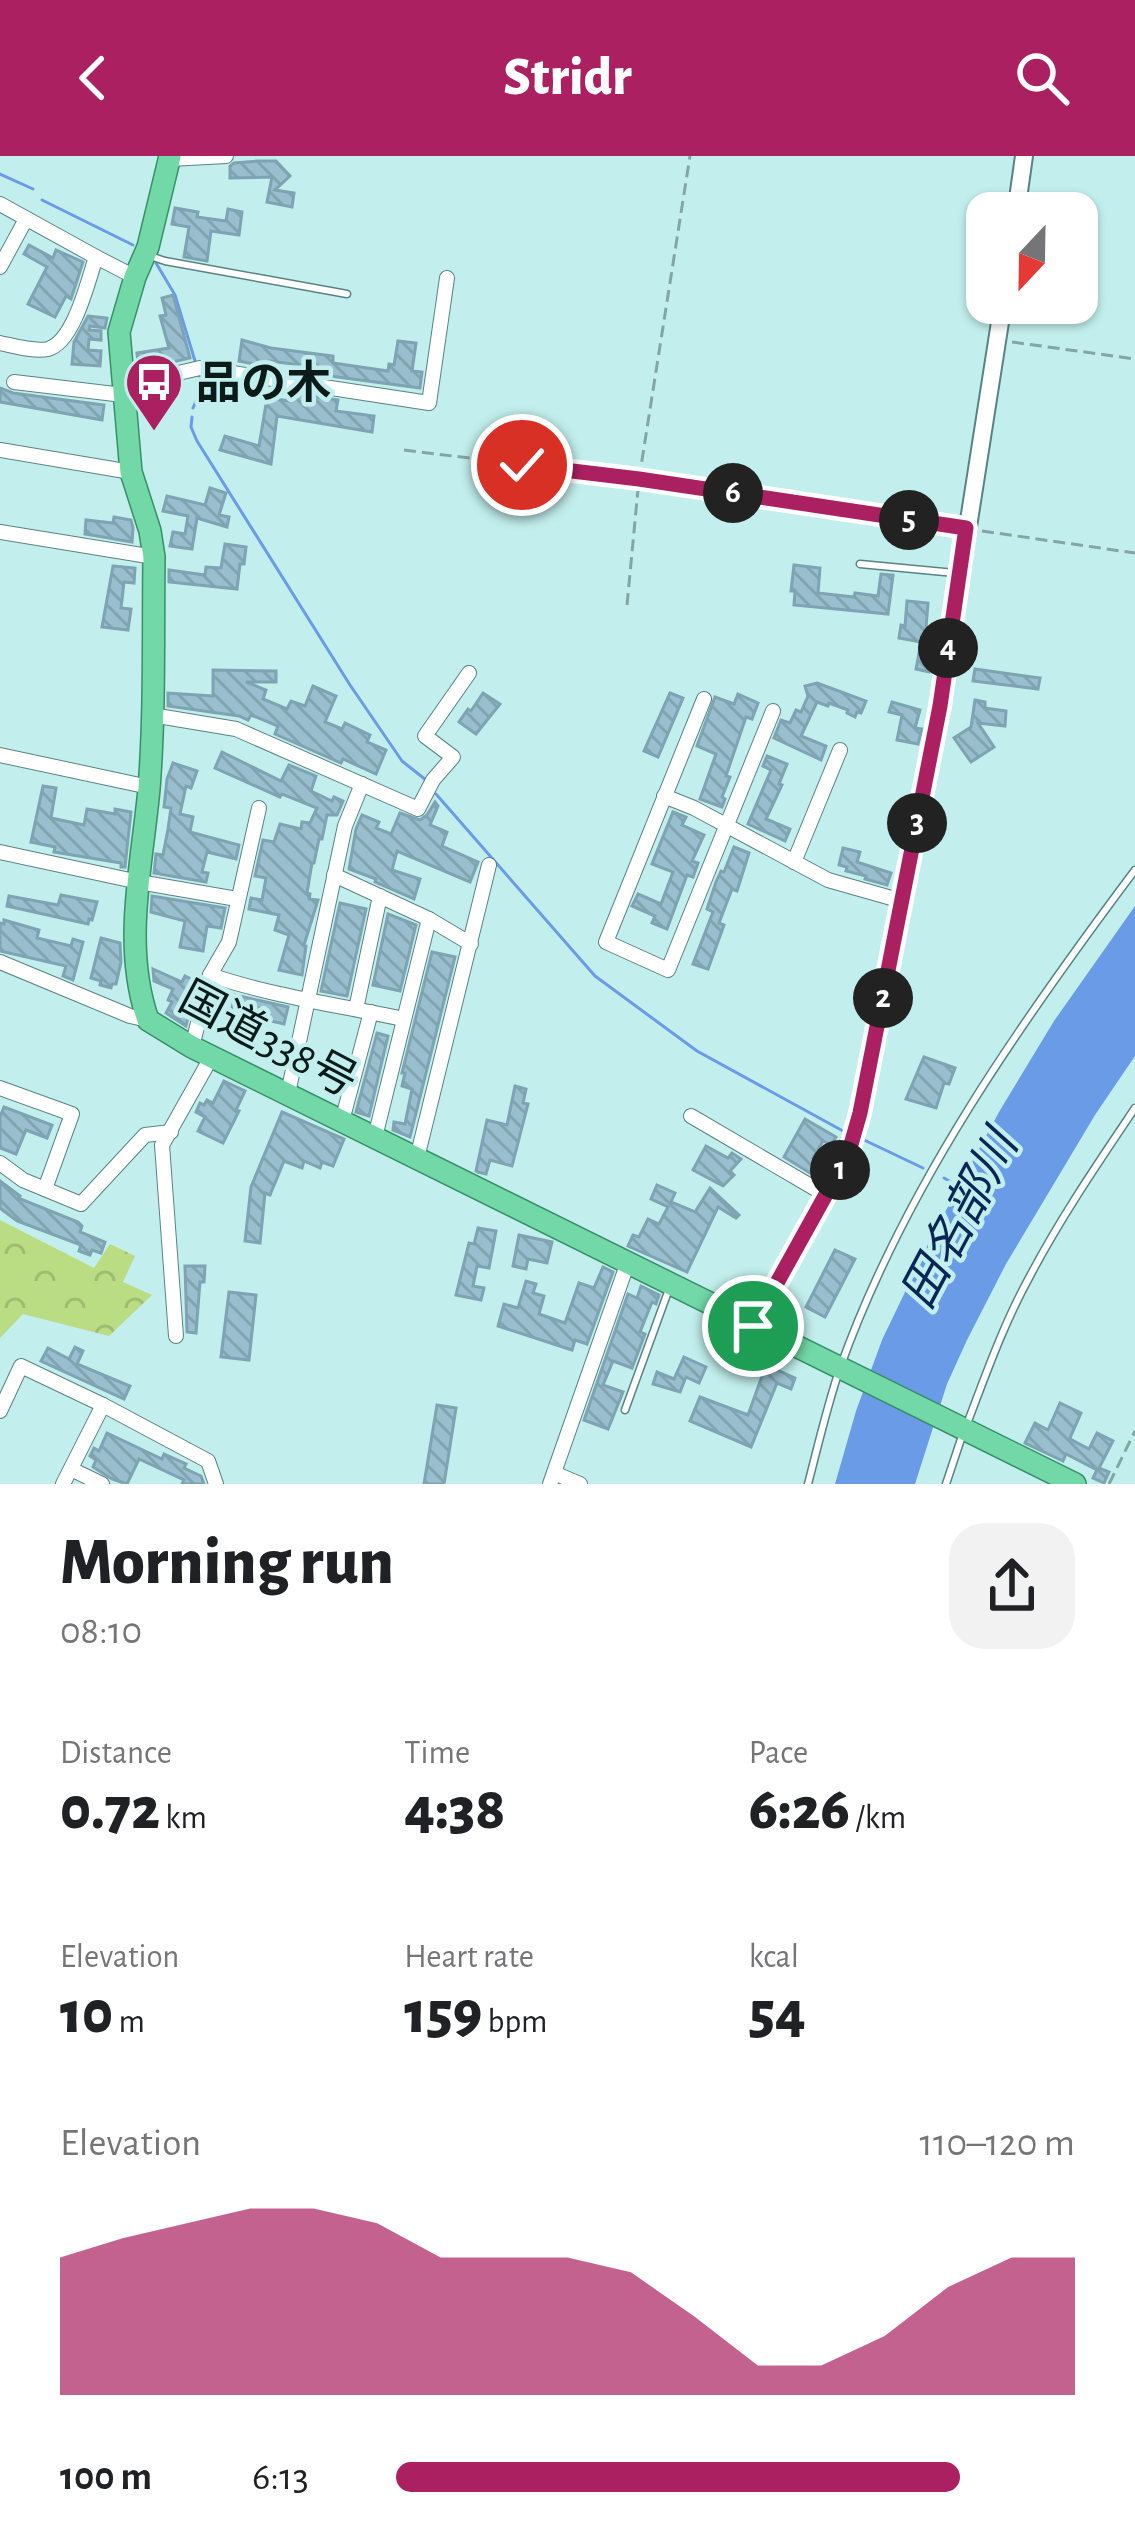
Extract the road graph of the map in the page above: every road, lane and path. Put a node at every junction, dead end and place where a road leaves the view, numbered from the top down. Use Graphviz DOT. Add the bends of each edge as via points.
graph roads {
  1 [pos="226,156"];
  2 [pos="690,156"];
  3 [pos="1024,156"];
  4 [pos="170,157"];
  5 [pos="1019,192"];
  6 [pos="0,204"];
  7 [pos="26,219"];
  8 [pos="145,254"];
  9 [pos="96,257"];
  10 [pos="0,267"];
  11 [pos="135,277"];
  12 [pos="447,278"];
  13 [pos="346,294"];
  14 [pos="1000,324"];
  15 [pos="998,340"];
  16 [pos="0,343"];
  17 [pos="1135,359"];
  18 [pos="14,382"];
  19 [pos="122,391"];
  20 [pos="0,449"];
  21 [pos="404,450"];
  22 [pos="131,472"];
  23 [pos="639,479"];
  24 [pos="966,528"];
  25 [pos="0,532"];
  26 [pos="1135,554"];
  27 [pos="154,557"];
  28 [pos="860,564"];
  29 [pos="959,574"];
  30 [pos="627,605"];
  31 [pos="469,674"];
  32 [pos="704,699"];
  33 [pos="773,711"];
  34 [pos="152,715"];
  35 [pos="840,749"];
  36 [pos="0,755"];
  37 [pos="362,784"];
  38 [pos="149,787"];
  39 [pos="664,796"];
  40 [pos="259,808"];
  41 [pos="727,827"];
  42 [pos="0,852"];
  43 [pos="794,862"];
  44 [pos="489,865"];
  45 [pos="1135,870"];
  46 [pos="334,875"];
  47 [pos="139,882"];
  48 [pos="380,896"];
  49 [pos="237,899"];
  50 [pos="902,901"];
  51 [pos="429,919"];
  52 [pos="471,944"];
  53 [pos="0,962"];
  54 [pos="210,975"];
  55 [pos="307,998"];
  56 [pos="364,1011"];
  57 [pos="403,1019"];
  58 [pos="148,1020"];
  59 [pos="202,1052"];
  60 [pos="0,1088"];
  61 [pos="288,1093"];
  62 [pos="1135,1108"];
  63 [pos="691,1116"];
  64 [pos="342,1121"];
  65 [pos="171,1132"];
  66 [pos="375,1137"];
  67 [pos="417,1158"];
  68 [pos="0,1163"];
  69 [pos="45,1189"];
  70 [pos="826,1195"];
  71 [pos="628,1262"];
  72 [pos="670,1285"];
  73 [pos="753,1326"];
  74 [pos="176,1336"];
  75 [pos="844,1372"];
  76 [pos="103,1405"];
  77 [pos="625,1409"];
  78 [pos="0,1411"];
  79 [pos="961,1428"];
  80 [pos="1135,1431"];
  81 [pos="71,1469"];
  82 [pos="552,1478"];
  83 [pos="1068,1483"];
  84 [pos="63,1484"];
  85 [pos="102,1484"];
  86 [pos="217,1484"];
  87 [pos="580,1484"];
  88 [pos="808,1484"];
  89 [pos="946,1484"];
  90 [pos="1109,1484"];
  1 -- 4 [label="street"];
  2 -- 23 [label="path"];
  3 -- 5 [label="street"];
  4 -- 8 [label="highway, 国道338号"];
  6 -- 7 [label="street"];
  7 -- 9 [label="street"];
  7 -- 10 [label="street"];
  8 -- 11 [label="highway, 国道338号"];
  8 -- 13 [label="lane"];
  9 -- 11 [label="street"];
  9 -- 16 [label="street" via="61,342 45,350"];
  11 -- 19 [label="highway, 国道338号" via="119,332"];
  12 -- 19 [label="street" via="429,404 200,368"];
  14 -- 15 [label="street"];
  15 -- 17 [label="path"];
  15 -- 24 [label="street"];
  18 -- 19 [label="street"];
  19 -- 22 [label="highway, 国道338号"];
  20 -- 22 [label="street"];
  21 -- 23 [label="path"];
  22 -- 27 [label="highway, 国道338号"];
  23 -- 24 [label="path"];
  23 -- 30 [label="path"];
  24 -- 26 [label="path"];
  24 -- 29 [label="street"];
  25 -- 27 [label="street"];
  27 -- 34 [label="highway, 国道338号"];
  28 -- 29 [label="lane"];
  29 -- 50 [label="street"];
  31 -- 37 [label="street" via="425,736 453,757 418,809"];
  32 -- 39 [label="street"];
  33 -- 41 [label="street"];
  34 -- 37 [label="street" via="236,730"];
  34 -- 38 [label="highway, 国道338号"];
  35 -- 43 [label="street"];
  36 -- 38 [label="street"];
  37 -- 46 [label="street"];
  38 -- 47 [label="highway, 国道338号"];
  39 -- 41 [label="street"];
  39 -- 41 [label="street" via="606,942 668,970"];
  40 -- 49 [label="street"];
  41 -- 43 [label="street"];
  42 -- 47 [label="street"];
  43 -- 50 [label="street"];
  44 -- 52 [label="street"];
  45 -- 75 [label="lane" via="956,1132 885,1262"];
  46 -- 48 [label="street"];
  46 -- 55 [label="street"];
  47 -- 49 [label="street"];
  47 -- 58 [label="highway, 国道338号" via="135,950"];
  48 -- 51 [label="street"];
  48 -- 56 [label="street"];
  49 -- 54 [label="street" via="229,942"];
  50 -- 70 [label="street" via="860,1113"];
  51 -- 52 [label="street"];
  51 -- 57 [label="street"];
  52 -- 67 [label="street"];
  53 -- 58 [label="street"];
  54 -- 55 [label="street"];
  54 -- 59 [label="street"];
  55 -- 56 [label="street"];
  55 -- 61 [label="street"];
  56 -- 57 [label="street"];
  56 -- 64 [label="street"];
  57 -- 66 [label="street"];
  58 -- 59 [label="highway, 国道338号"];
  59 -- 61 [label="highway, 国道338号"];
  59 -- 65 [label="street"];
  60 -- 69 [label="street" via="72,1114"];
  61 -- 64 [label="highway, 国道338号"];
  62 -- 79 [label="lane" via="1028,1280"];
  63 -- 70 [label="street"];
  64 -- 66 [label="highway, 国道338号"];
  65 -- 69 [label="street" via="145,1135 82,1204"];
  65 -- 74 [label="street" via="163,1145"];
  66 -- 67 [label="highway, 国道338号"];
  67 -- 71 [label="highway, 国道338号"];
  68 -- 69 [label="street"];
  70 -- 73 [label="street"];
  71 -- 72 [label="highway, 国道338号"];
  71 -- 82 [label="street"];
  72 -- 73 [label="highway, 国道338号"];
  72 -- 77 [label="lane"];
  73 -- 75 [label="highway, 国道338号"];
  75 -- 79 [label="highway, 国道338号"];
  75 -- 88 [label="lane"];
  76 -- 78 [label="street" via="22,1366"];
  76 -- 81 [label="street"];
  76 -- 86 [label="street" via="208,1461"];
  79 -- 83 [label="highway, 国道338号"];
  79 -- 89 [label="lane"];
  80 -- 90 [label="path"];
  81 -- 84 [label="street"];
  81 -- 85 [label="street"];
  82 -- 87 [label="street"];
}
